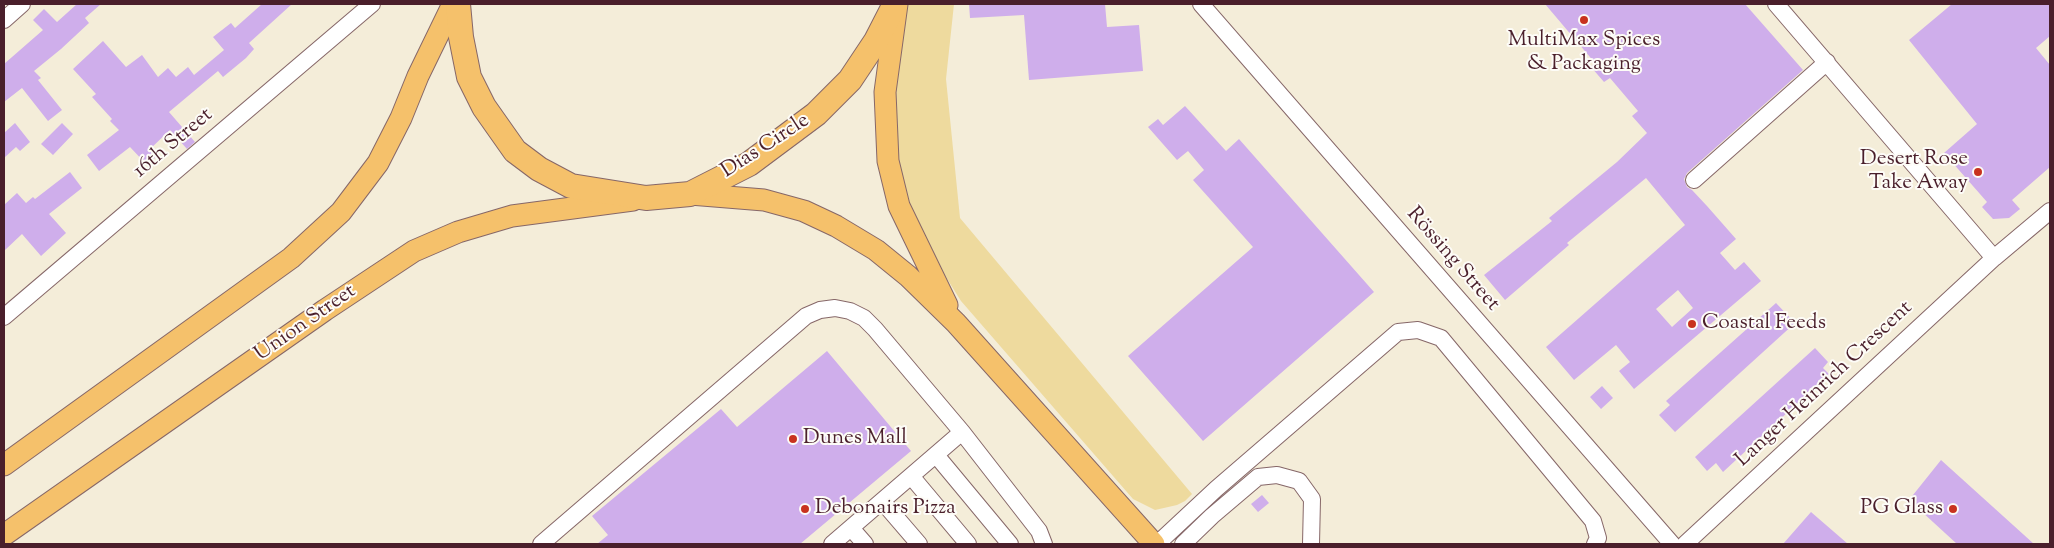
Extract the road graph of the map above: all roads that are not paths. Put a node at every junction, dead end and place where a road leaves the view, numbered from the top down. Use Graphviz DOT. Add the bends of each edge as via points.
graph roads {
  1 [pos="22,4"];
  2 [pos="372,4"];
  3 [pos="453,4"];
  4 [pos="458,4"];
  5 [pos="896,4"];
  6 [pos="1200,4"];
  7 [pos="1776,4"];
  8 [pos="4,20"];
  9 [pos="1827,62"];
  10 [pos="1694,180"];
  11 [pos="690,194"];
  12 [pos="646,198"];
  13 [pos="2050,212"];
  14 [pos="1994,258"];
  15 [pos="4,316"];
  16 [pos="956,323"];
  17 [pos="962,432"];
  18 [pos="936,455"];
  19 [pos="4,465"];
  20 [pos="912,476"];
  21 [pos="1216,489"];
  22 [pos="882,501"];
  23 [pos="1229,501"];
  24 [pos="851,528"];
  25 [pos="4,535"];
  26 [pos="541,544"];
  27 [pos="832,544"];
  28 [pos="865,544"];
  29 [pos="919,544"];
  30 [pos="968,544"];
  31 [pos="1010,544"];
  32 [pos="1044,544"];
  33 [pos="1156,544"];
  34 [pos="1183,544"];
  35 [pos="1311,544"];
  36 [pos="1595,544"];
  37 [pos="1672,544"];
  38 [pos="1685,544"];
  1 -- 8 [label="street"];
  2 -- 15 [label="street, 16th Street"];
  3 -- 19 [label="main road" via="378,163 341,212 291,258"];
  4 -- 12 [label="highway, Dias Circle" via="469,77 484,106 515,150 539,169 571,186"];
  5 -- 11 [label="highway, Dias Circle" via="850,80 816,114 749,164"];
  5 -- 16 [label="main road" via="885,92 888,161 898,206"];
  6 -- 37 [label="street, Rössing Street"];
  7 -- 9 [label="street"];
  9 -- 10 [label="street"];
  9 -- 14 [label="street"];
  11 -- 12 [label="highway, Dias Circle"];
  11 -- 16 [label="main road" via="764,200 804,211 836,226 876,250"];
  12 -- 25 [label="main road, Union Street" via="512,216 458,232 414,251"];
  13 -- 14 [label="street, Langer Heinrich Crescent"];
  14 -- 38 [label="street, Langer Heinrich Crescent"];
  16 -- 33 [label="main road"];
  17 -- 18 [label="street"];
  17 -- 26 [label="street" via="864,318 835,308 820,310 794,325"];
  17 -- 32 [label="street" via="1039,530"];
  18 -- 20 [label="street"];
  18 -- 31 [label="street"];
  20 -- 22 [label="street"];
  20 -- 30 [label="street"];
  21 -- 23 [label="street"];
  21 -- 33 [label="street"];
  21 -- 36 [label="street" via="1398,332 1418,330 1441,338 1593,521 1598,538"];
  22 -- 24 [label="street"];
  22 -- 29 [label="street"];
  23 -- 34 [label="street"];
  23 -- 35 [label="street" via="1258,477 1277,475 1299,481 1312,499"];
  24 -- 27 [label="street"];
  24 -- 28 [label="street"];
}
